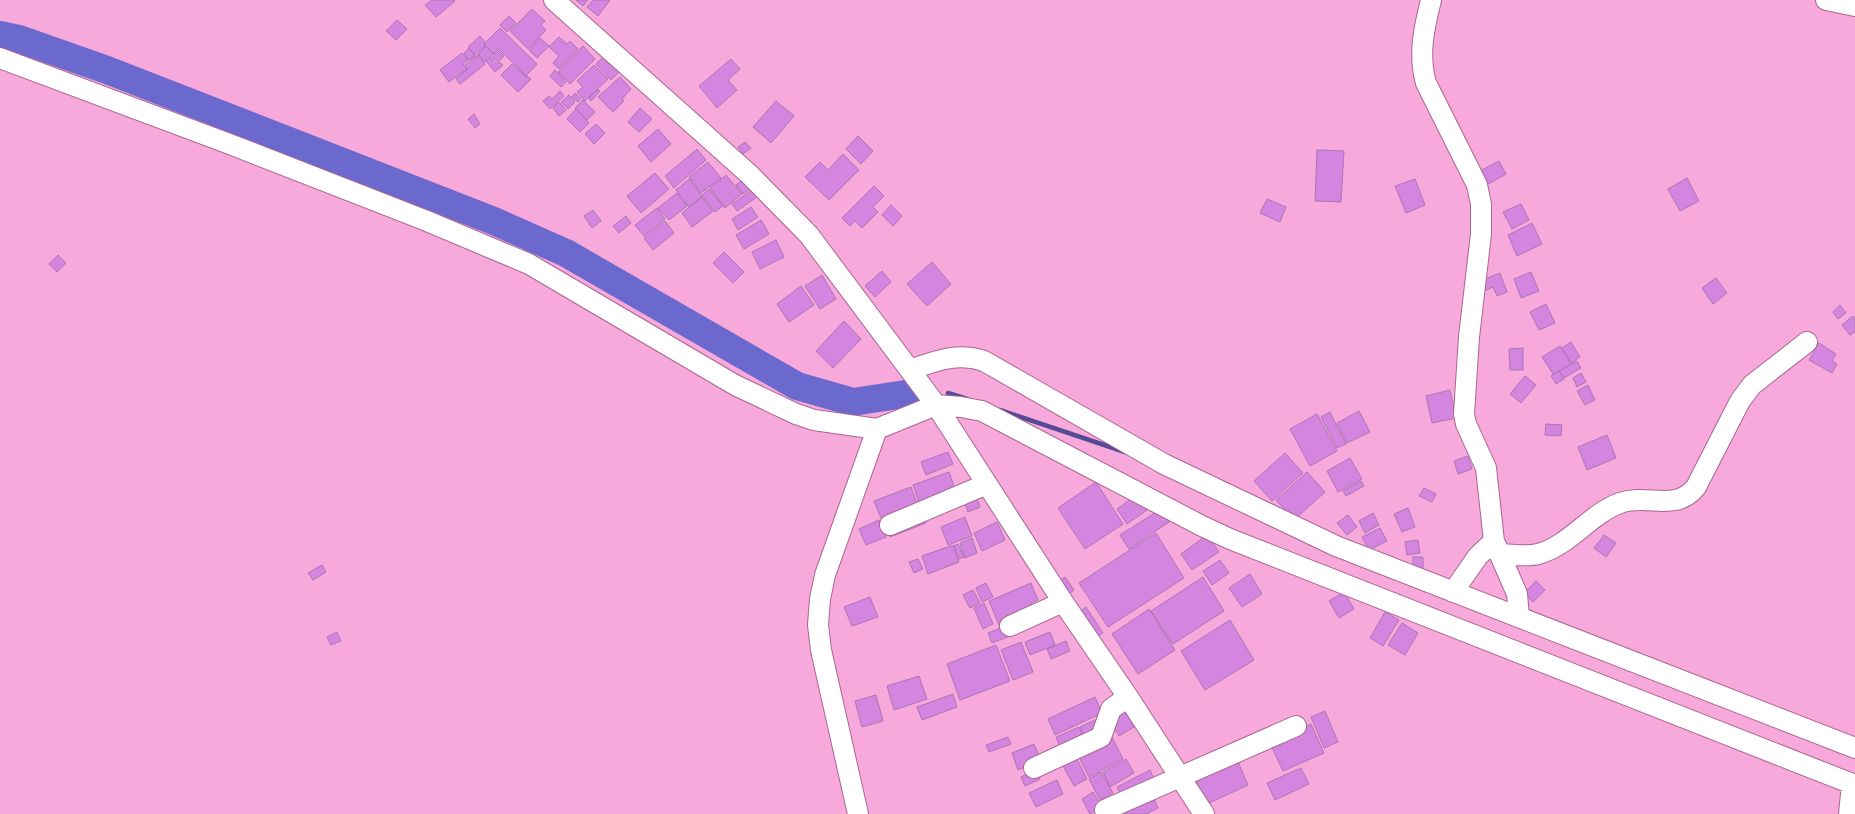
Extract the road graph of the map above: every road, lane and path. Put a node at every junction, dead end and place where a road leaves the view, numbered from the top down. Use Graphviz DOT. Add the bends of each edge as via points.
graph roads {
  1 [pos="554,0"];
  2 [pos="1431,0"];
  3 [pos="1826,0"];
  4 [pos="1855,6"];
  5 [pos="0,58"];
  6 [pos="1807,342"];
  7 [pos="910,370"];
  8 [pos="936,405"];
  9 [pos="877,429"];
  10 [pos="987,484"];
  11 [pos="890,525"];
  12 [pos="1497,548"];
  13 [pos="1453,592"];
  14 [pos="1062,602"];
  15 [pos="1519,617"];
  16 [pos="1010,626"];
  17 [pos="1128,697"];
  18 [pos="1296,726"];
  19 [pos="1855,748"];
  20 [pos="1034,768"];
  21 [pos="1180,775"];
  22 [pos="1854,785"];
  23 [pos="1104,810"];
  24 [pos="858,814"];
  25 [pos="1204,814"];
  26 [pos="1849,814"];
  1 -- 7 [label="street" via="784,207 838,272"];
  2 -- 12 [label="street" via="1421,53 1422,68 1426,83 1476,185 1481,204 1464,414 1488,478"];
  3 -- 4 [label="street"];
  5 -- 9 [label="street" via="236,146 529,264 735,385 775,405 814,420"];
  6 -- 12 [label="street" via="1752,385 1728,421 1696,487 1688,496 1679,501 1620,503 1549,550 1536,555"];
  7 -- 8 [label="street"];
  7 -- 13 [label="street" via="950,357 984,361 1164,464 1336,546"];
  8 -- 9 [label="street"];
  8 -- 10 [label="street"];
  8 -- 22 [label="street" via="982,411 1230,539"];
  9 -- 24 [label="street" via="825,575 818,625 825,672"];
  10 -- 11 [label="street"];
  10 -- 14 [label="street"];
  12 -- 13 [label="street" via="1478,556"];
  12 -- 15 [label="street" via="1517,594"];
  13 -- 15 [label="street"];
  14 -- 16 [label="street"];
  14 -- 17 [label="street"];
  15 -- 19 [label="street"];
  17 -- 20 [label="street" via="1111,709 1102,737"];
  17 -- 21 [label="street"];
  18 -- 21 [label="street"];
  21 -- 23 [label="street"];
  21 -- 25 [label="street"];
  22 -- 26 [label="street"];
}
